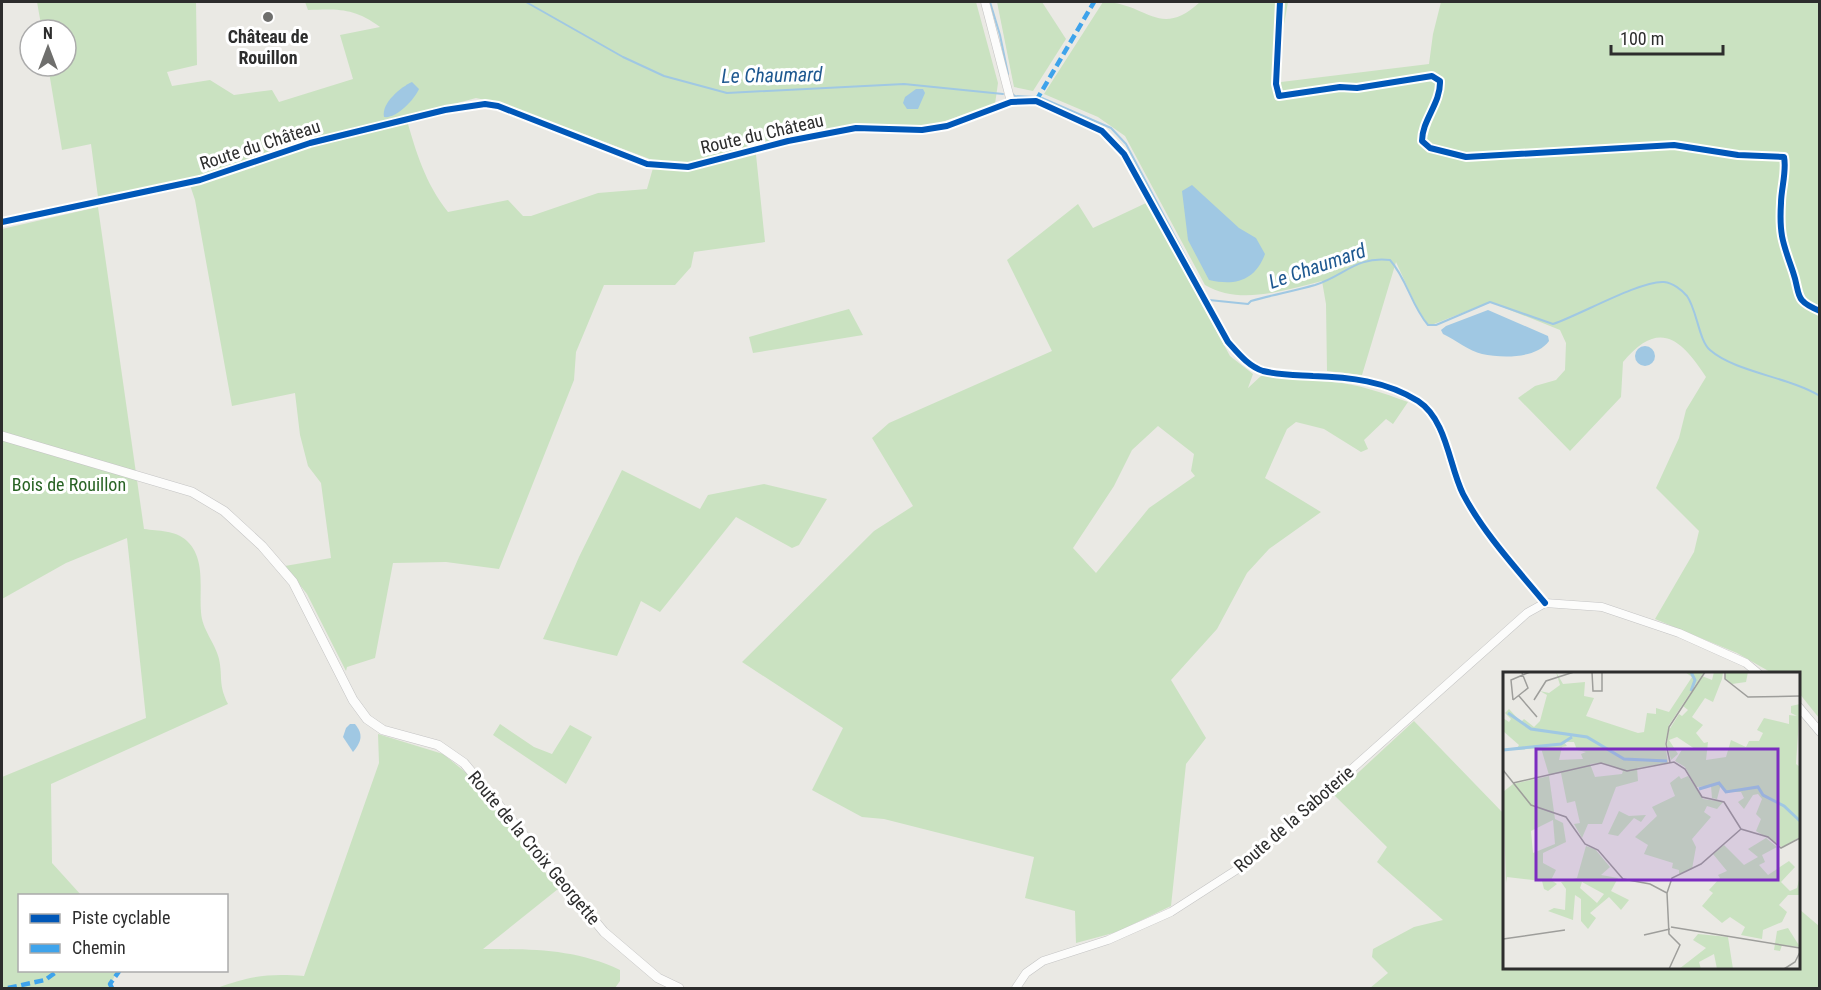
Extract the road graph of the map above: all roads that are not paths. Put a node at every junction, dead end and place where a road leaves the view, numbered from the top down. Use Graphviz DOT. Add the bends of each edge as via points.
graph roads {
  1 [pos="985,2"];
  2 [pos="1011,102"];
  3 [pos="2,222"];
  4 [pos="2,436"];
  5 [pos="1545,603"];
  6 [pos="1757,672"];
  7 [pos="1800,708"];
  8 [pos="1820,732"];
  9 [pos="679,988"];
  10 [pos="1016,988"];
  1 -- 2 [label="street"];
  2 -- 3 [label="street, Route du Château" via="947,126 922,130 856,128 688,167 647,164 485,104 310,143 200,180"];
  2 -- 5 [label="street, Route du Château" via="1036,101 1102,131 1124,154 1228,342 1247,363 1286,374 1352,378 1420,402 1444,440 1464,496 1491,537"];
  4 -- 9 [label="street, Route de la Croix Georgette" via="192,492 224,511 293,582 352,700 367,719 383,730 438,746 464,763 604,932 658,978"];
  5 -- 6 [label="street" via="1602,607 1679,633 1746,663"];
  5 -- 10 [label="street, Route de la Saboterie" via="1527,613 1244,865 1171,912 1108,940 1043,961 1026,973"];
  7 -- 8 [label="street"];
}
